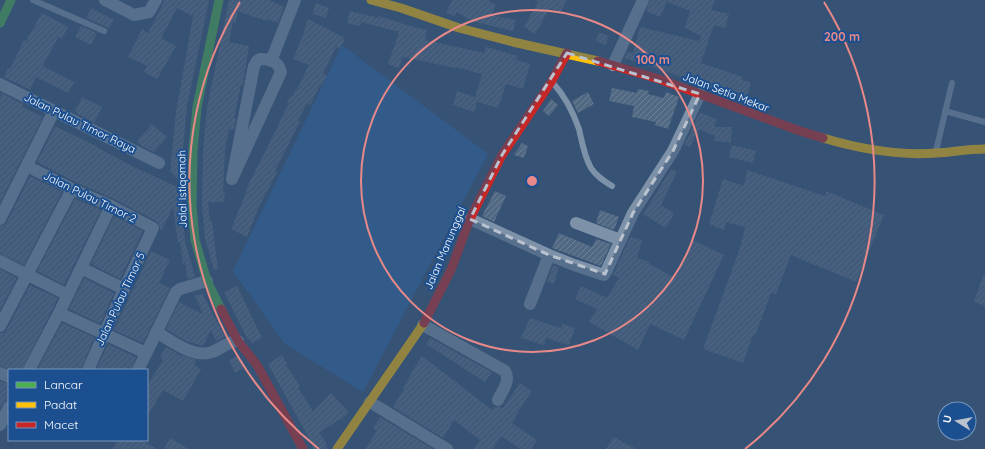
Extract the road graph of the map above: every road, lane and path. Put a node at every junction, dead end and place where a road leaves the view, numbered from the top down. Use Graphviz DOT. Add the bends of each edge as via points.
graph roads {
  1 [pos="11,0"];
  2 [pos="33,0"];
  3 [pos="105,0"];
  4 [pos="156,0"];
  5 [pos="219,0"];
  6 [pos="295,0"];
  7 [pos="370,0"];
  8 [pos="643,0"];
  9 [pos="0,22"];
  10 [pos="104,31"];
  11 [pos="567,53"];
  12 [pos="271,61"];
  13 [pos="613,65"];
  14 [pos="551,82"];
  15 [pos="952,83"];
  16 [pos="0,84"];
  17 [pos="700,94"];
  18 [pos="54,111"];
  19 [pos="945,111"];
  20 [pos="985,122"];
  21 [pos="985,149"];
  22 [pos="936,152"];
  23 [pos="159,163"];
  24 [pos="27,166"];
  25 [pos="612,186"];
  26 [pos="72,189"];
  27 [pos="111,206"];
  28 [pos="0,219"];
  29 [pos="470,219"];
  30 [pos="576,223"];
  31 [pos="153,228"];
  32 [pos="621,240"];
  33 [pos="549,255"];
  34 [pos="0,261"];
  35 [pos="81,268"];
  36 [pos="27,275"];
  37 [pos="207,281"];
  38 [pos="124,289"];
  39 [pos="68,295"];
  40 [pos="530,304"];
  41 [pos="59,312"];
  42 [pos="423,325"];
  43 [pos="0,326"];
  44 [pos="156,332"];
  45 [pos="104,334"];
  46 [pos="238,341"];
  47 [pos="146,353"];
  48 [pos="30,369"];
  49 [pos="88,369"];
  50 [pos="138,369"];
  51 [pos="498,400"];
  52 [pos="370,402"];
  53 [pos="8,409"];
  54 [pos="0,425"];
  55 [pos="303,449"];
  56 [pos="337,449"];
  57 [pos="448,449"];
  1 -- 9 [label="street"];
  2 -- 10 [label="lane"];
  3 -- 4 [label="street" via="134,15 149,12"];
  5 -- 37 [label="street, Jalal Istiqomah" via="197,107 193,150 192,206 195,240"];
  6 -- 12 [label="street"];
  7 -- 11 [label="street, Jalan Setia Mekar" via="460,28"];
  8 -- 13 [label="street"];
  11 -- 13 [label="street, Jalan Setia Mekar"];
  11 -- 14 [label="street, Jalan Manunggal"];
  12 -- 12 [label="street" via="279,65 281,72 232,179 254,66 260,59"];
  13 -- 17 [label="street, Jalan Setia Mekar"];
  14 -- 25 [label="lane" via="572,110 591,168"];
  14 -- 29 [label="street, Jalan Manunggal" via="502,155"];
  15 -- 19 [label="lane"];
  16 -- 18 [label="street, Jalan Pulau Timor Raya"];
  17 -- 22 [label="street, Jalan Setia Mekar" via="797,130 850,146 892,153"];
  17 -- 32 [label="street" via="673,151 633,213"];
  18 -- 23 [label="street, Jalan Pulau Timor Raya"];
  18 -- 24 [label="street"];
  19 -- 20 [label="lane"];
  19 -- 22 [label="lane"];
  21 -- 22 [label="street, Jalan Setia Mekar"];
  24 -- 26 [label="street, Jalan Pulau Timor 2"];
  24 -- 28 [label="street"];
  26 -- 27 [label="street, Jalan Pulau Timor 2"];
  26 -- 36 [label="street"];
  27 -- 31 [label="street, Jalan Pulau Timor 2"];
  27 -- 35 [label="street"];
  29 -- 33 [label="street"];
  29 -- 42 [label="street, Jalan Manunggal" via="451,270"];
  30 -- 32 [label="street"];
  31 -- 38 [label="street, Jalan Pulau Timor 5"];
  32 -- 33 [label="street" via="604,275"];
  33 -- 40 [label="street"];
  34 -- 36 [label="street"];
  35 -- 38 [label="street"];
  35 -- 39 [label="street"];
  36 -- 39 [label="street"];
  36 -- 43 [label="street"];
  37 -- 44 [label="street" via="176,292"];
  37 -- 46 [label="street, Jalal Istiqomah"];
  38 -- 45 [label="street, Jalan Pulau Timor 5"];
  39 -- 41 [label="street"];
  41 -- 45 [label="street"];
  41 -- 48 [label="street"];
  42 -- 51 [label="street" via="505,371 508,375 507,381"];
  42 -- 52 [label="street, Jalan Manunggal"];
  44 -- 46 [label="street" via="184,348 205,354"];
  44 -- 47 [label="street"];
  45 -- 47 [label="street"];
  45 -- 49 [label="street, Jalan Pulau Timor 5"];
  46 -- 55 [label="street, Jalal Istiqomah" via="265,378"];
  47 -- 50 [label="street"];
  52 -- 56 [label="street, Jalan Manunggal"];
  52 -- 57 [label="street"];
  53 -- 54 [label="street"];
}
